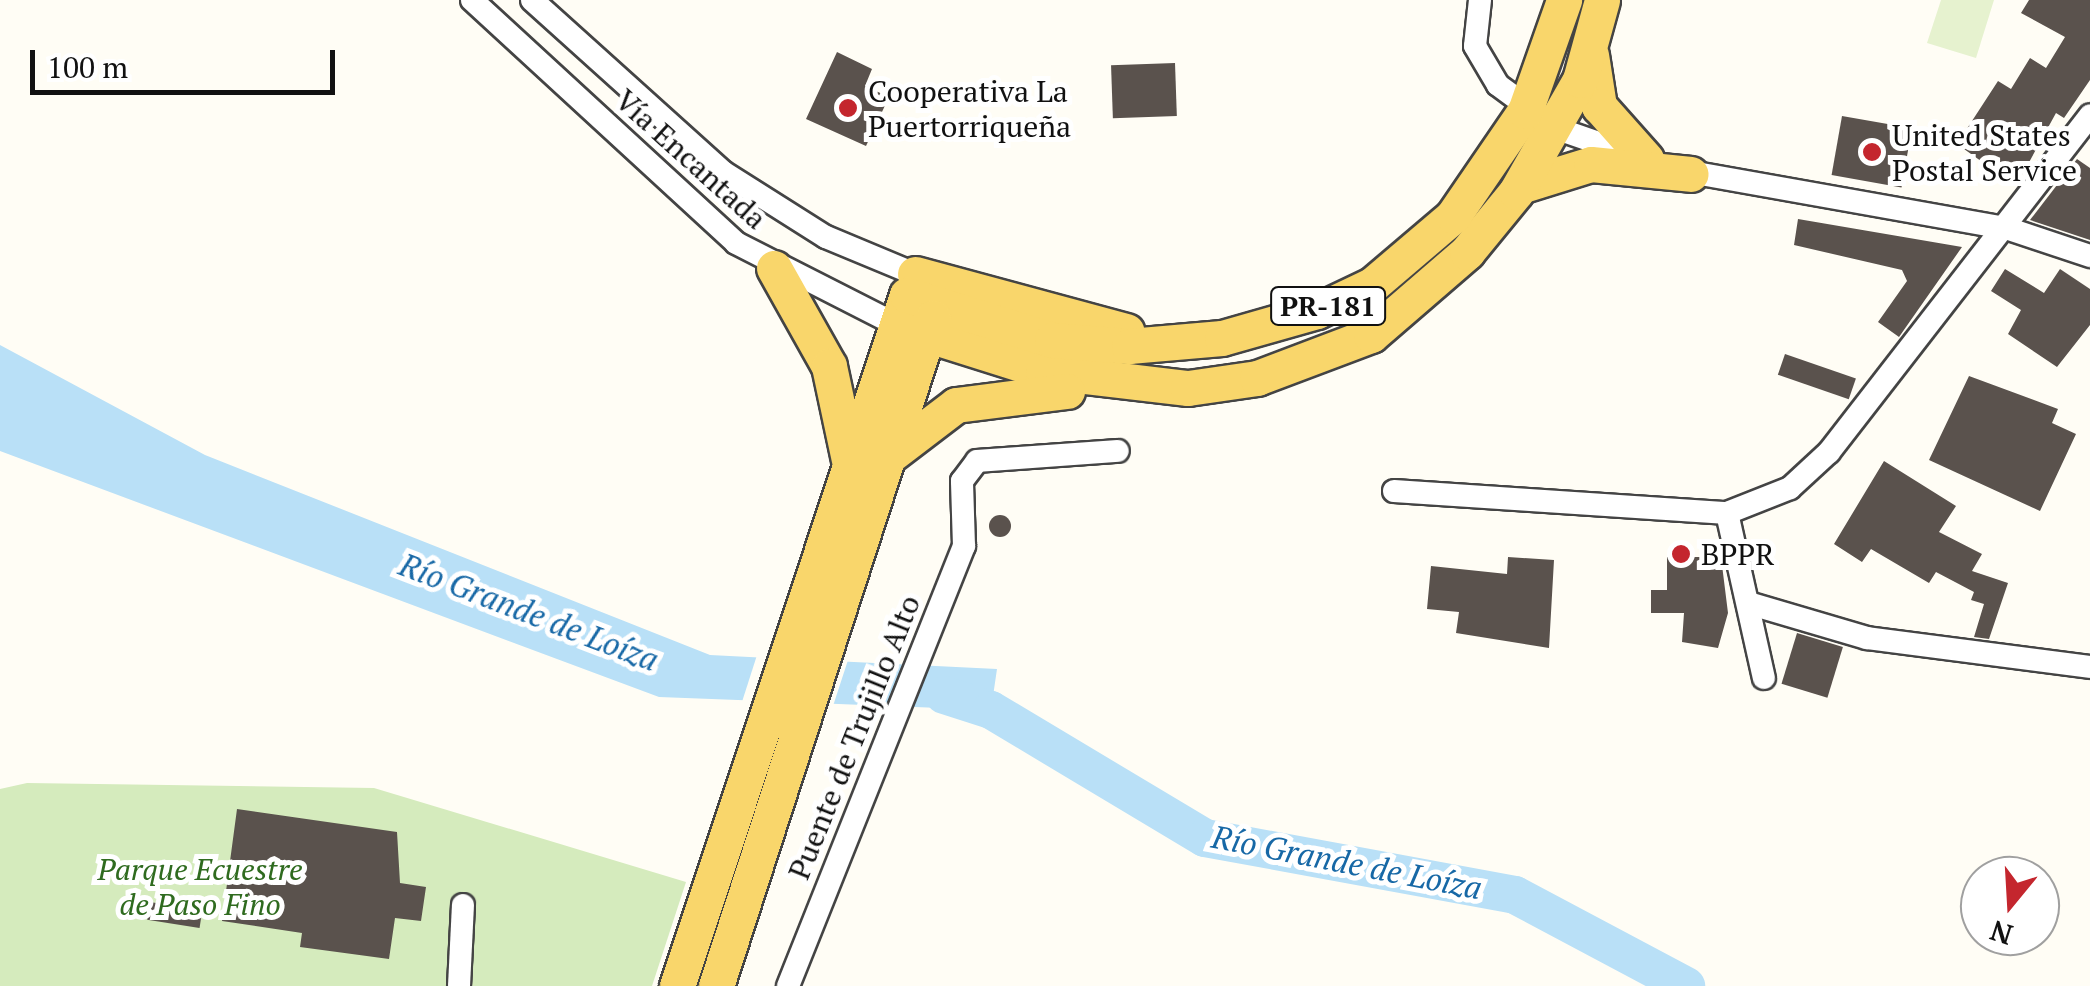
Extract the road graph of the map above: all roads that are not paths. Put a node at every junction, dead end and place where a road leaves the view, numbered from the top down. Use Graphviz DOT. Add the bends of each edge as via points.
graph roads {
  1 [pos="472,0"];
  2 [pos="532,0"];
  3 [pos="1480,0"];
  4 [pos="1564,0"];
  5 [pos="1602,0"];
  6 [pos="1590,48"];
  7 [pos="1526,111"];
  8 [pos="2090,115"];
  9 [pos="1558,129"];
  10 [pos="1646,159"];
  11 [pos="1691,174"];
  12 [pos="1520,186"];
  13 [pos="2006,228"];
  14 [pos="2090,256"];
  15 [pos="774,268"];
  16 [pos="916,307"];
  17 [pos="1188,388"];
  18 [pos="1118,451"];
  19 [pos="863,474"];
  20 [pos="1394,491"];
  21 [pos="1727,513"];
  22 [pos="1748,602"];
  23 [pos="2090,667"];
  24 [pos="1764,678"];
  25 [pos="463,906"];
  26 [pos="716,966"];
  27 [pos="459,986"];
  28 [pos="677,986"];
  29 [pos="788,986"];
  1 -- 15 [label="street, Vía Encantada" via="704,218"];
  2 -- 16 [label="street, Vía Encantada" via="723,172 826,237"];
  3 -- 7 [label="street" via="1476,46 1484,68"];
  4 -- 7 [label="main road, PR-181"];
  5 -- 6 [label="main road, PR-181"];
  6 -- 9 [label="main road, PR-181"];
  6 -- 10 [label="main road" via="1599,106"];
  7 -- 9 [label="street"];
  7 -- 16 [label="main road, PR-181" via="1453,216 1372,284 1270,328 1179,344"];
  8 -- 13 [label="street"];
  9 -- 10 [label="street"];
  9 -- 12 [label="main road, PR-181"];
  10 -- 11 [label="street"];
  11 -- 12 [label="main road" via="1591,164"];
  11 -- 13 [label="street"];
  12 -- 17 [label="main road, PR-181" via="1467,252 1371,335 1257,378"];
  13 -- 14 [label="street"];
  13 -- 21 [label="street" via="1829,452 1790,488"];
  15 -- 16 [label="street, Vía Encantada"];
  15 -- 19 [label="main road" via="829,366"];
  16 -- 17 [label="main road, PR-181" via="1043,371"];
  16 -- 19 [label="main road"];
  17 -- 19 [label="main road" via="991,394 928,420"];
  18 -- 29 [label="street, Puente de Trujillo Alto" via="976,462 962,481 970,524"];
  19 -- 26 [label="main road"];
  20 -- 21 [label="street"];
  21 -- 22 [label="street"];
  22 -- 23 [label="street" via="1867,638"];
  22 -- 24 [label="street"];
  25 -- 27 [label="street"];
  26 -- 28 [label="main road"];
}
